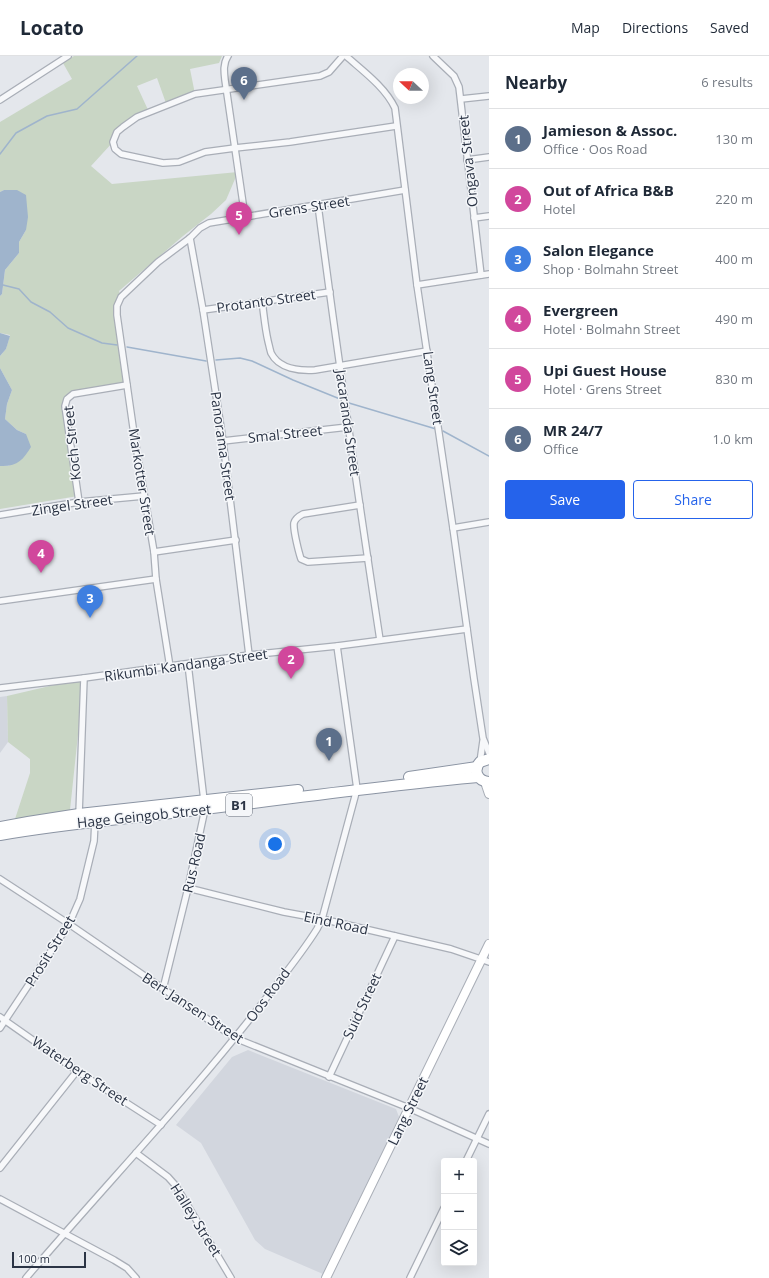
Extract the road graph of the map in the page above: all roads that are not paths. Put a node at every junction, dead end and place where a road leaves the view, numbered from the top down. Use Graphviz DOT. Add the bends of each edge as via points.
graph roads {
  1 [pos="68,56"];
  2 [pos="228,56"];
  3 [pos="345,56"];
  4 [pos="433,56"];
  5 [pos="59,58"];
  6 [pos="227,90"];
  7 [pos="489,96"];
  8 [pos="461,99"];
  9 [pos="0,100"];
  10 [pos="396,126"];
  11 [pos="235,148"];
  12 [pos="489,157"];
  13 [pos="467,160"];
  14 [pos="406,190"];
  15 [pos="318,205"];
  16 [pos="489,216"];
  17 [pos="245,217"];
  18 [pos="474,218"];
  19 [pos="190,238"];
  20 [pos="489,274"];
  21 [pos="481,275"];
  22 [pos="417,285"];
  23 [pos="330,292"];
  24 [pos="121,297"];
  25 [pos="262,301"];
  26 [pos="203,310"];
  27 [pos="427,351"];
  28 [pos="341,365"];
  29 [pos="127,385"];
  30 [pos="348,427"];
  31 [pos="223,441"];
  32 [pos="144,496"];
  33 [pos="79,502"];
  34 [pos="360,506"];
  35 [pos="0,515"];
  36 [pos="489,522"];
  37 [pos="453,528"];
  38 [pos="236,540"];
  39 [pos="154,552"];
  40 [pos="368,558"];
  41 [pos="156,579"];
  42 [pos="0,601"];
  43 [pos="467,629"];
  44 [pos="380,640"];
  45 [pos="337,646"];
  46 [pos="249,655"];
  47 [pos="188,664"];
  48 [pos="170,667"];
  49 [pos="84,678"];
  50 [pos="0,688"];
  51 [pos="483,738"];
  52 [pos="489,753"];
  53 [pos="483,771"];
  54 [pos="356,786"];
  55 [pos="489,794"];
  56 [pos="205,805"];
  57 [pos="79,814"];
  58 [pos="94,821"];
  59 [pos="0,828"];
  60 [pos="0,835"];
  61 [pos="0,879"];
  62 [pos="188,888"];
  63 [pos="322,919"];
  64 [pos="69,924"];
  65 [pos="395,936"];
  66 [pos="489,944"];
  67 [pos="486,960"];
  68 [pos="163,989"];
  69 [pos="3,1019"];
  70 [pos="0,1028"];
  71 [pos="235,1038"];
  72 [pos="77,1071"];
  73 [pos="329,1077"];
  74 [pos="409,1108"];
  75 [pos="489,1114"];
  76 [pos="161,1125"];
  77 [pos="477,1139"];
  78 [pos="489,1144"];
  79 [pos="136,1153"];
  80 [pos="468,1158"];
  81 [pos="0,1168"];
  82 [pos="0,1199"];
  83 [pos="441,1214"];
  84 [pos="64,1233"];
  85 [pos="134,1277"];
  86 [pos="328,1277"];
  87 [pos="26,1278"];
  88 [pos="231,1278"];
  89 [pos="410,1278"];
  1 -- 5 [label="street"];
  2 -- 6 [label="street" via="224,68"];
  3 -- 6 [label="street" via="329,72 320,76"];
  3 -- 10 [label="street, Lang Street" via="389,98 395,108"];
  4 -- 8 [label="street, Ongava Street" via="454,76"];
  5 -- 9 [label="street"];
  6 -- 11 [label="street"];
  6 -- 11 [label="street" via="195,94 137,117 117,132 113,142 120,154 163,163 179,162 205,152"];
  7 -- 8 [label="street"];
  8 -- 13 [label="street, Ongava Street"];
  10 -- 11 [label="street"];
  10 -- 14 [label="street, Lang Street"];
  11 -- 17 [label="street"];
  12 -- 13 [label="street"];
  13 -- 18 [label="street, Ongava Street"];
  14 -- 15 [label="street, Grens Street"];
  14 -- 22 [label="street, Lang Street"];
  15 -- 17 [label="street, Grens Street"];
  15 -- 23 [label="street, Jacaranda Street"];
  16 -- 18 [label="street"];
  17 -- 19 [label="street, Grens Street" via="209,223"];
  18 -- 21 [label="street, Ongava Street"];
  19 -- 24 [label="street, Grens Street" via="158,262"];
  19 -- 26 [label="street, Panorama Street"];
  20 -- 21 [label="street"];
  21 -- 22 [label="street"];
  22 -- 27 [label="street, Lang Street"];
  23 -- 25 [label="street, Protanto Street"];
  23 -- 28 [label="street, Jacaranda Street"];
  24 -- 29 [label="street, Markotter Street" via="117,315"];
  25 -- 26 [label="street, Protanto Street"];
  25 -- 28 [label="street" via="271,353 280,362 290,368 302,370"];
  26 -- 31 [label="street, Panorama Street"];
  27 -- 28 [label="street"];
  27 -- 37 [label="street, Lang Street"];
  28 -- 30 [label="street, Jacaranda Street"];
  29 -- 32 [label="street, Markotter Street"];
  29 -- 33 [label="street, Koch Street" via="73,394 67,399 65,406"];
  30 -- 31 [label="street, Smal Street"];
  30 -- 34 [label="street, Jacaranda Street"];
  31 -- 38 [label="street, Panorama Street"];
  32 -- 33 [label="street, Zingel Street"];
  32 -- 39 [label="street, Markotter Street"];
  33 -- 35 [label="street, Zingel Street"];
  34 -- 40 [label="street, Jacaranda Street"];
  34 -- 40 [label="street" via="303,514 294,523 301,559 308,562"];
  36 -- 37 [label="street"];
  37 -- 43 [label="street, Lang Street"];
  38 -- 39 [label="street"];
  38 -- 46 [label="street, Panorama Street"];
  39 -- 41 [label="street, Markotter Street"];
  40 -- 44 [label="street, Jacaranda Street"];
  41 -- 42 [label="street"];
  41 -- 48 [label="street, Markotter Street"];
  43 -- 44 [label="street, Rikumbi Kandanga Street"];
  43 -- 51 [label="street, Lang Street"];
  44 -- 45 [label="street, Rikumbi Kandanga Street"];
  45 -- 46 [label="street, Rikumbi Kandanga Street"];
  45 -- 54 [label="street, Oos Road"];
  46 -- 47 [label="street, Rikumbi Kandanga Street"];
  47 -- 48 [label="street, Rikumbi Kandanga Street"];
  47 -- 56 [label="street, Rus Road"];
  48 -- 49 [label="street, Rikumbi Kandanga Street"];
  49 -- 50 [label="street, Rikumbi Kandanga Street"];
  49 -- 57 [label="street"];
  51 -- 52 [label="street, Lang Street"];
  51 -- 53 [label="street, Lang Street"];
  53 -- 54 [label="highway, Hage Geingob Street / B1"];
  53 -- 55 [label="street, Lang Street"];
  54 -- 56 [label="highway, Hage Geingob Street / B1"];
  54 -- 63 [label="street, Oos Road"];
  56 -- 57 [label="highway, Hage Geingob Street / B1"];
  56 -- 58 [label="highway, Hage Geingob Street / B1"];
  56 -- 62 [label="street, Rus Road"];
  57 -- 59 [label="highway, Hage Geingob Street / B1"];
  58 -- 60 [label="highway, Hage Geingob Street / B1"];
  58 -- 64 [label="street, Prosit Street" via="94,841 80,900"];
  61 -- 64 [label="street, Bert Jansen Street"];
  62 -- 63 [label="street, Eind Road"];
  62 -- 68 [label="street, Rus Road"];
  63 -- 65 [label="street, Eind Road"];
  63 -- 71 [label="street, Oos Road" via="312,938"];
  64 -- 68 [label="street, Bert Jansen Street"];
  64 -- 69 [label="street, Prosit Street"];
  65 -- 67 [label="street, Eind Road"];
  65 -- 73 [label="street, Suid Street"];
  66 -- 67 [label="street, Lang Street"];
  67 -- 74 [label="street, Lang Street"];
  68 -- 71 [label="street, Bert Jansen Street"];
  69 -- 70 [label="street, Prosit Street"];
  69 -- 72 [label="street, Waterberg Street"];
  71 -- 73 [label="street, Bert Jansen Street"];
  71 -- 76 [label="street, Oos Road"];
  72 -- 76 [label="street, Waterberg Street"];
  72 -- 81 [label="street"];
  73 -- 74 [label="street, Bert Jansen Street"];
  74 -- 77 [label="street, Bert Jansen Street"];
  74 -- 86 [label="street, Lang Street"];
  75 -- 77 [label="street"];
  76 -- 79 [label="street, Oos Road"];
  77 -- 78 [label="street, Bert Jansen Street"];
  77 -- 80 [label="street"];
  79 -- 84 [label="street, Oos Road"];
  79 -- 88 [label="street, Halley Street" via="176,1186"];
  82 -- 84 [label="street"];
  83 -- 89 [label="street"];
  84 -- 85 [label="street" via="114,1260"];
  84 -- 87 [label="street, Oos Road"];
}
